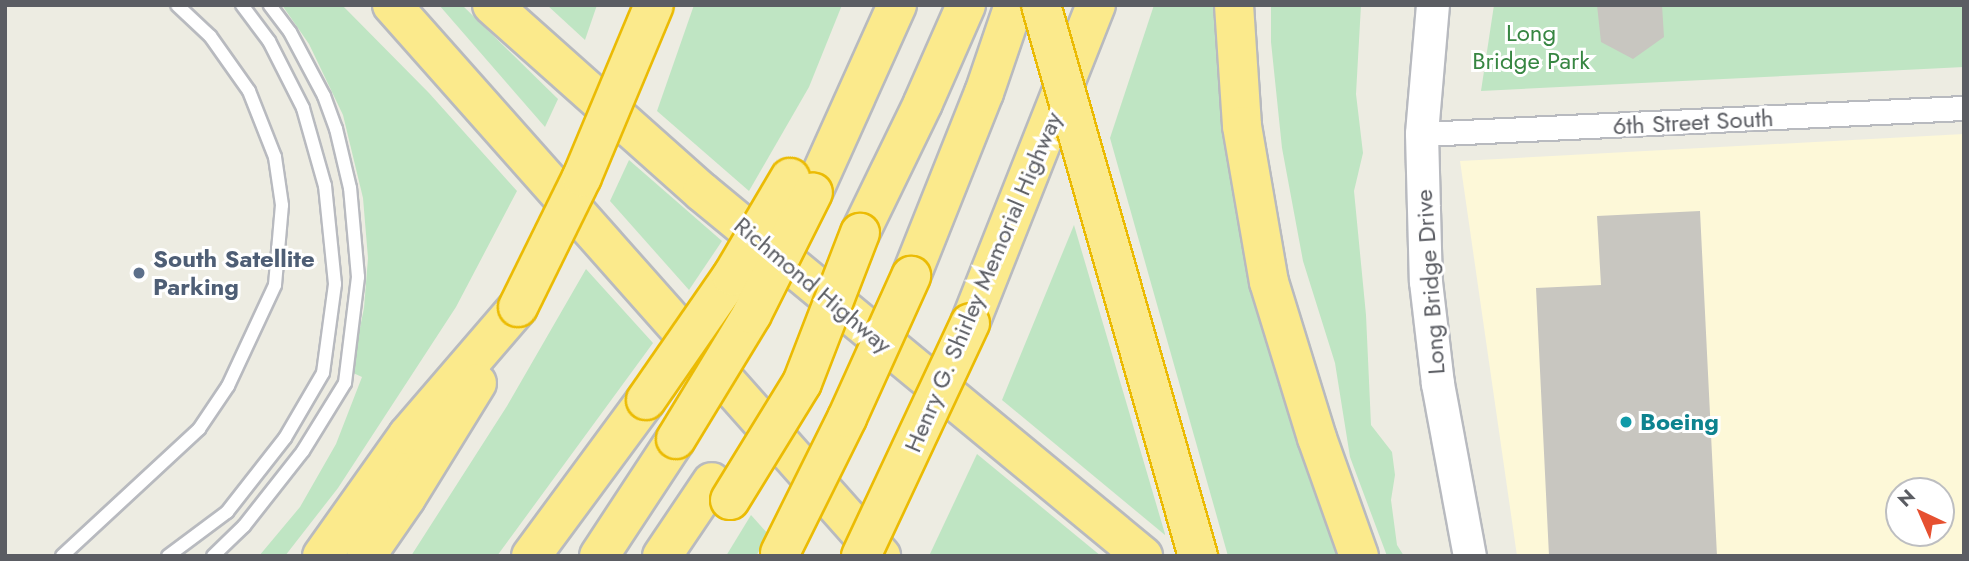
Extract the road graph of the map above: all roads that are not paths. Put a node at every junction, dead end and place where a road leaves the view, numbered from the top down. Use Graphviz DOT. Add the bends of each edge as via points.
graph roads {
  1 [pos="177,5"];
  2 [pos="242,5"];
  3 [pos="270,5"];
  4 [pos="377,5"];
  5 [pos="391,5"];
  6 [pos="492,5"];
  7 [pos="654,5"];
  8 [pos="877,5"];
  9 [pos="897,5"];
  10 [pos="966,5"];
  11 [pos="1014,5"];
  12 [pos="1041,5"];
  13 [pos="1096,5"];
  14 [pos="1234,5"];
  15 [pos="1433,5"];
  16 [pos="455,78"];
  17 [pos="1964,108"];
  18 [pos="1422,134"];
  19 [pos="802,185"];
  20 [pos="518,307"];
  21 [pos="721,491"];
  22 [pos="779,554"];
  23 [pos="62,556"];
  24 [pos="168,556"];
  25 [pos="213,556"];
  26 [pos="322,556"];
  27 [pos="366,556"];
  28 [pos="531,556"];
  29 [pos="599,556"];
  30 [pos="662,556"];
  31 [pos="695,556"];
  32 [pos="861,556"];
  33 [pos="881,556"];
  34 [pos="1143,556"];
  35 [pos="1198,556"];
  36 [pos="1359,556"];
  37 [pos="1470,556"];
  1 -- 23 [label="lane" via="210,36 249,91 275,157 282,205 275,285 228,386 199,429"];
  2 -- 24 [label="lane" via="269,41 303,108 326,186 335,284 323,373 285,438 227,512"];
  3 -- 25 [label="lane" via="296,43 336,129 349,188 358,278 345,383 303,451 244,526"];
  4 -- 16 [label="highway"];
  5 -- 16 [label="highway"];
  6 -- 34 [label="highway, Richmond Highway" via="702,192"];
  7 -- 20 [label="highway, bridge" via="587,164"];
  8 -- 19 [label="highway"];
  9 -- 19 [label="highway"];
  10 -- 21 [label="highway, bridge" via="860,233 802,383"];
  11 -- 22 [label="highway, bridge" via="911,276"];
  12 -- 35 [label="highway, bridge"];
  13 -- 32 [label="highway, Henry G. Shirley Memorial Highway, bridge" via="970,323"];
  14 -- 36 [label="highway" via="1242,126 1269,282"];
  15 -- 18 [label="street, Long Bridge Drive"];
  16 -- 33 [label="highway"];
  17 -- 18 [label="street, 6th Street South"];
  18 -- 37 [label="street, Long Bridge Drive" via="1426,282 1436,372"];
  19 -- 28 [label="highway, bridge"];
  19 -- 29 [label="highway, bridge" via="752,314"];
  20 -- 26 [label="highway" via="408,435"];
  20 -- 27 [label="highway" via="447,433"];
  21 -- 30 [label="highway"];
  21 -- 31 [label="highway"];
}
